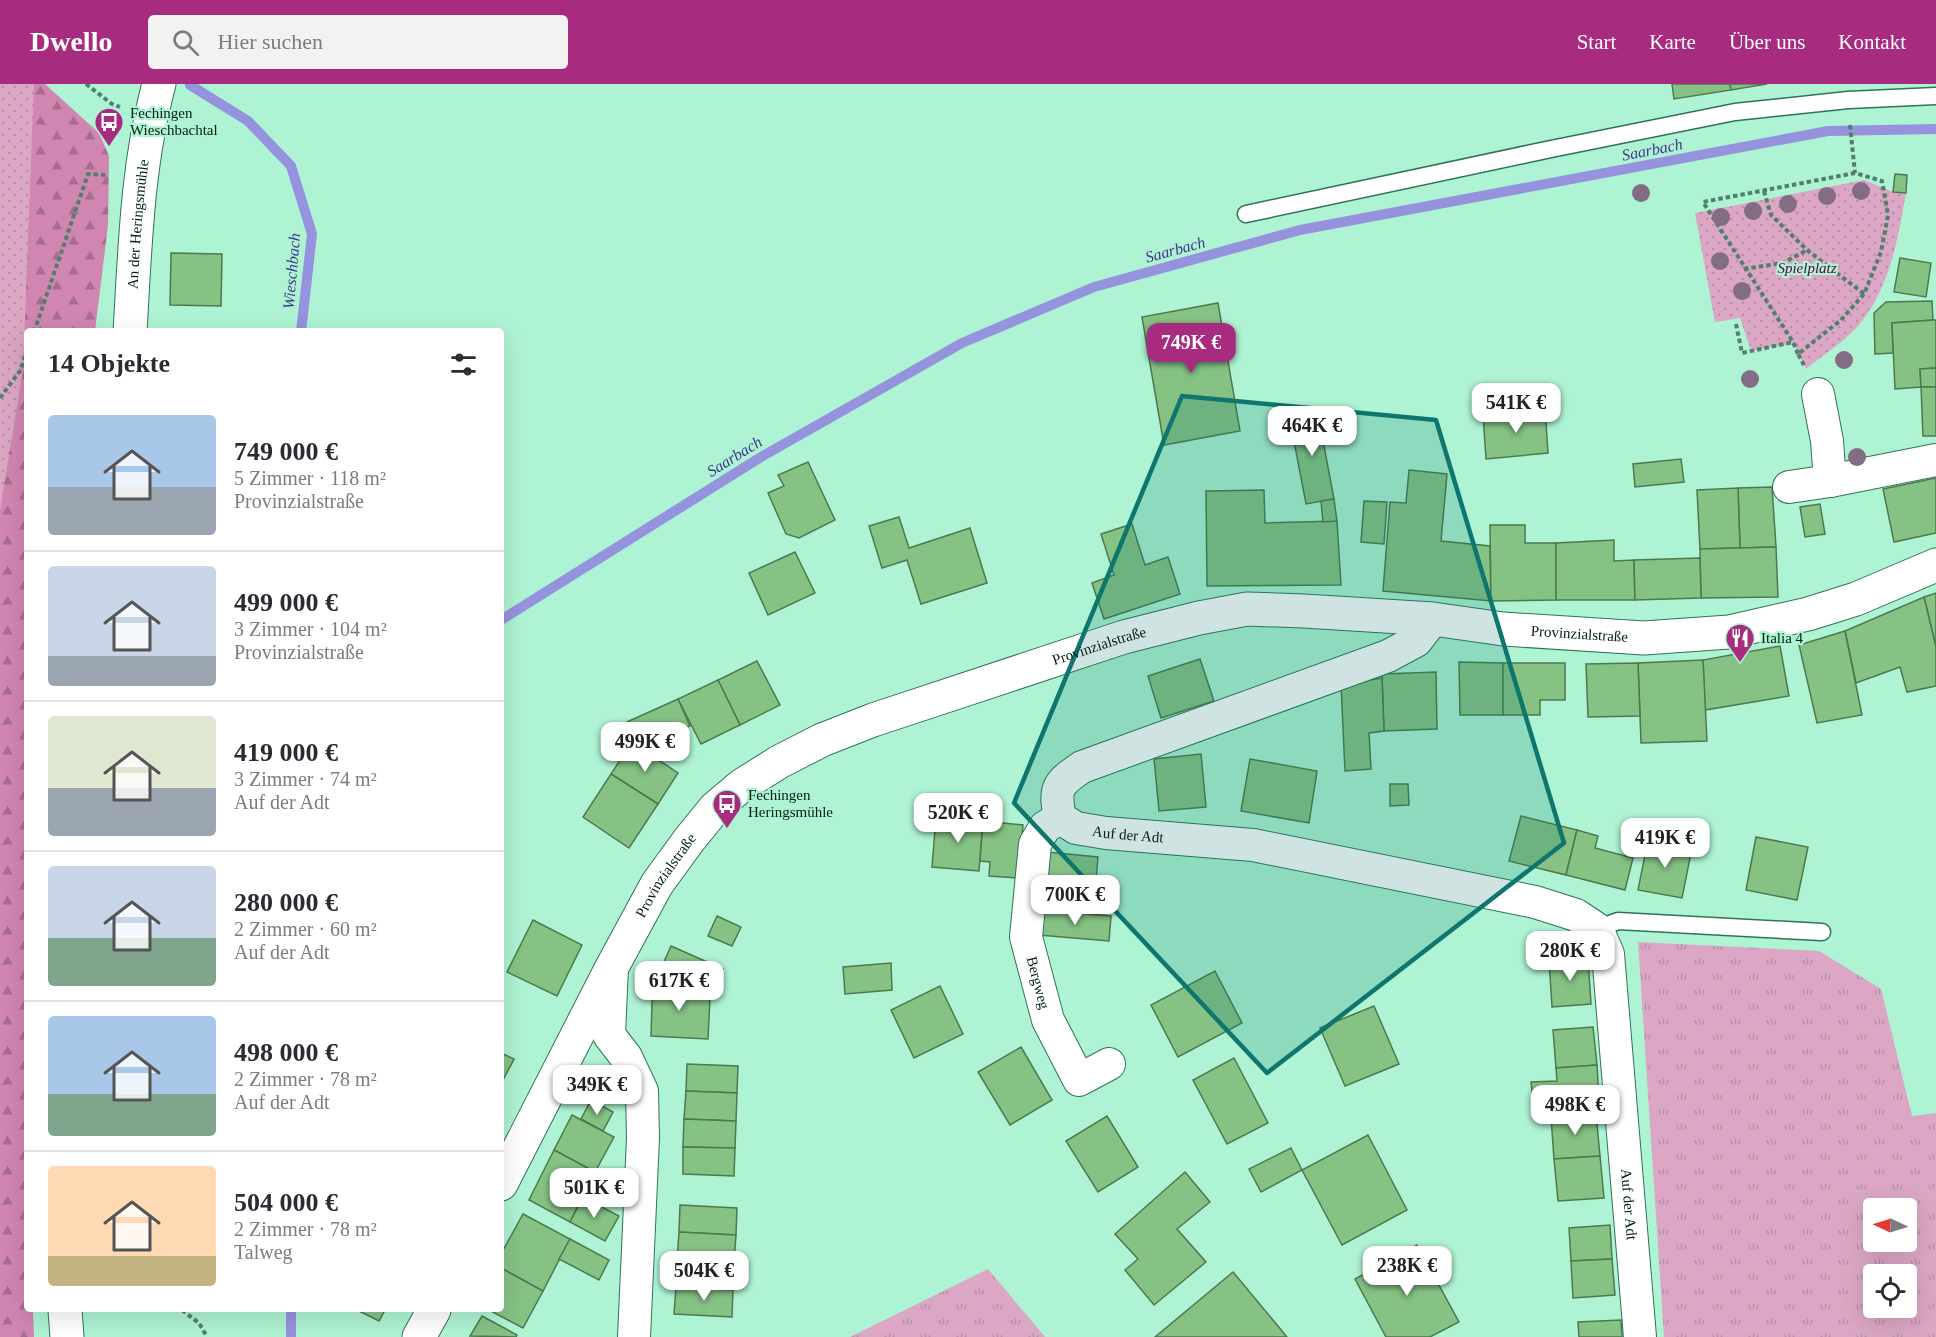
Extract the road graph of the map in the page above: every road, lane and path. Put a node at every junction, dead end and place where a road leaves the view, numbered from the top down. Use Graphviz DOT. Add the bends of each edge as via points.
graph roads {
  1 [pos="86,84"];
  2 [pos="159,84"];
  3 [pos="1936,96"];
  4 [pos="150,118"];
  5 [pos="1850,120"];
  6 [pos="1855,173"];
  7 [pos="110,176"];
  8 [pos="1764,191"];
  9 [pos="1246,214"];
  10 [pos="1807,250"];
  11 [pos="1744,269"];
  12 [pos="1864,294"];
  13 [pos="1736,324"];
  14 [pos="35,328"];
  15 [pos="130,328"];
  16 [pos="1793,342"];
  17 [pos="1798,354"];
  18 [pos="24,360"];
  19 [pos="1818,394"];
  20 [pos="0,398"];
  21 [pos="1936,460"];
  22 [pos="1830,481"];
  23 [pos="1789,487"];
  24 [pos="1936,566"];
  25 [pos="1433,619"];
  26 [pos="1060,818"];
  27 [pos="1597,929"];
  28 [pos="1822,932"];
  29 [pos="612,967"];
  30 [pos="1109,1064"];
  31 [pos="504,1178"];
  32 [pos="185,1312"];
  33 [pos="433,1312"];
  34 [pos="207,1337"];
  35 [pos="419,1337"];
  36 [pos="634,1337"];
  37 [pos="1640,1337"];
  1 -- 4 [label="path" via="112,104"];
  2 -- 4 [label="main road, An der Heringsmühle"];
  3 -- 9 [label="lane" via="1735,112"];
  4 -- 15 [label="main road, An der Heringsmühle" via="140,178"];
  5 -- 6 [label="path"];
  6 -- 8 [label="path"];
  6 -- 12 [label="path" via="1882,181 1888,215 1881,252"];
  7 -- 14 [label="path" via="88,174"];
  8 -- 10 [label="path" via="1770,215"];
  8 -- 11 [label="path" via="1703,202"];
  10 -- 11 [label="path" via="1783,263"];
  10 -- 12 [label="path"];
  11 -- 16 [label="path"];
  12 -- 17 [label="path" via="1841,320"];
  13 -- 16 [label="path" via="1742,353"];
  16 -- 17 [label="path"];
  17 -- 19 [label="path"];
  18 -- 20 [label="path"];
  19 -- 22 [label="street"];
  21 -- 22 [label="street"];
  22 -- 23 [label="street"];
  24 -- 25 [label="main road, Provinzialstraße" via="1856,599 1729,632 1644,638"];
  25 -- 26 [label="street" via="1416,641 1388,656 1082,767 1063,780 1056,798"];
  25 -- 29 [label="main road, Provinzialstraße" via="1247,609 1199,618 944,696 822,740 741,786 715,808 657,884"];
  26 -- 27 [label="street, Auf der Adt" via="1076,828 1253,845 1535,902 1576,915"];
  26 -- 30 [label="street, Bergweg" via="1045,827 1035,844 1026,937 1047,1020 1079,1080"];
  27 -- 28 [label="lane" via="1618,921"];
  27 -- 37 [label="street, Auf der Adt" via="1608,954"];
  29 -- 31 [label="main road, Provinzialstraße"];
  29 -- 36 [label="street" via="609,1035 626,1057 642,1091"];
  32 -- 34 [label="path" via="199,1323"];
  33 -- 35 [label="main road"];
}
